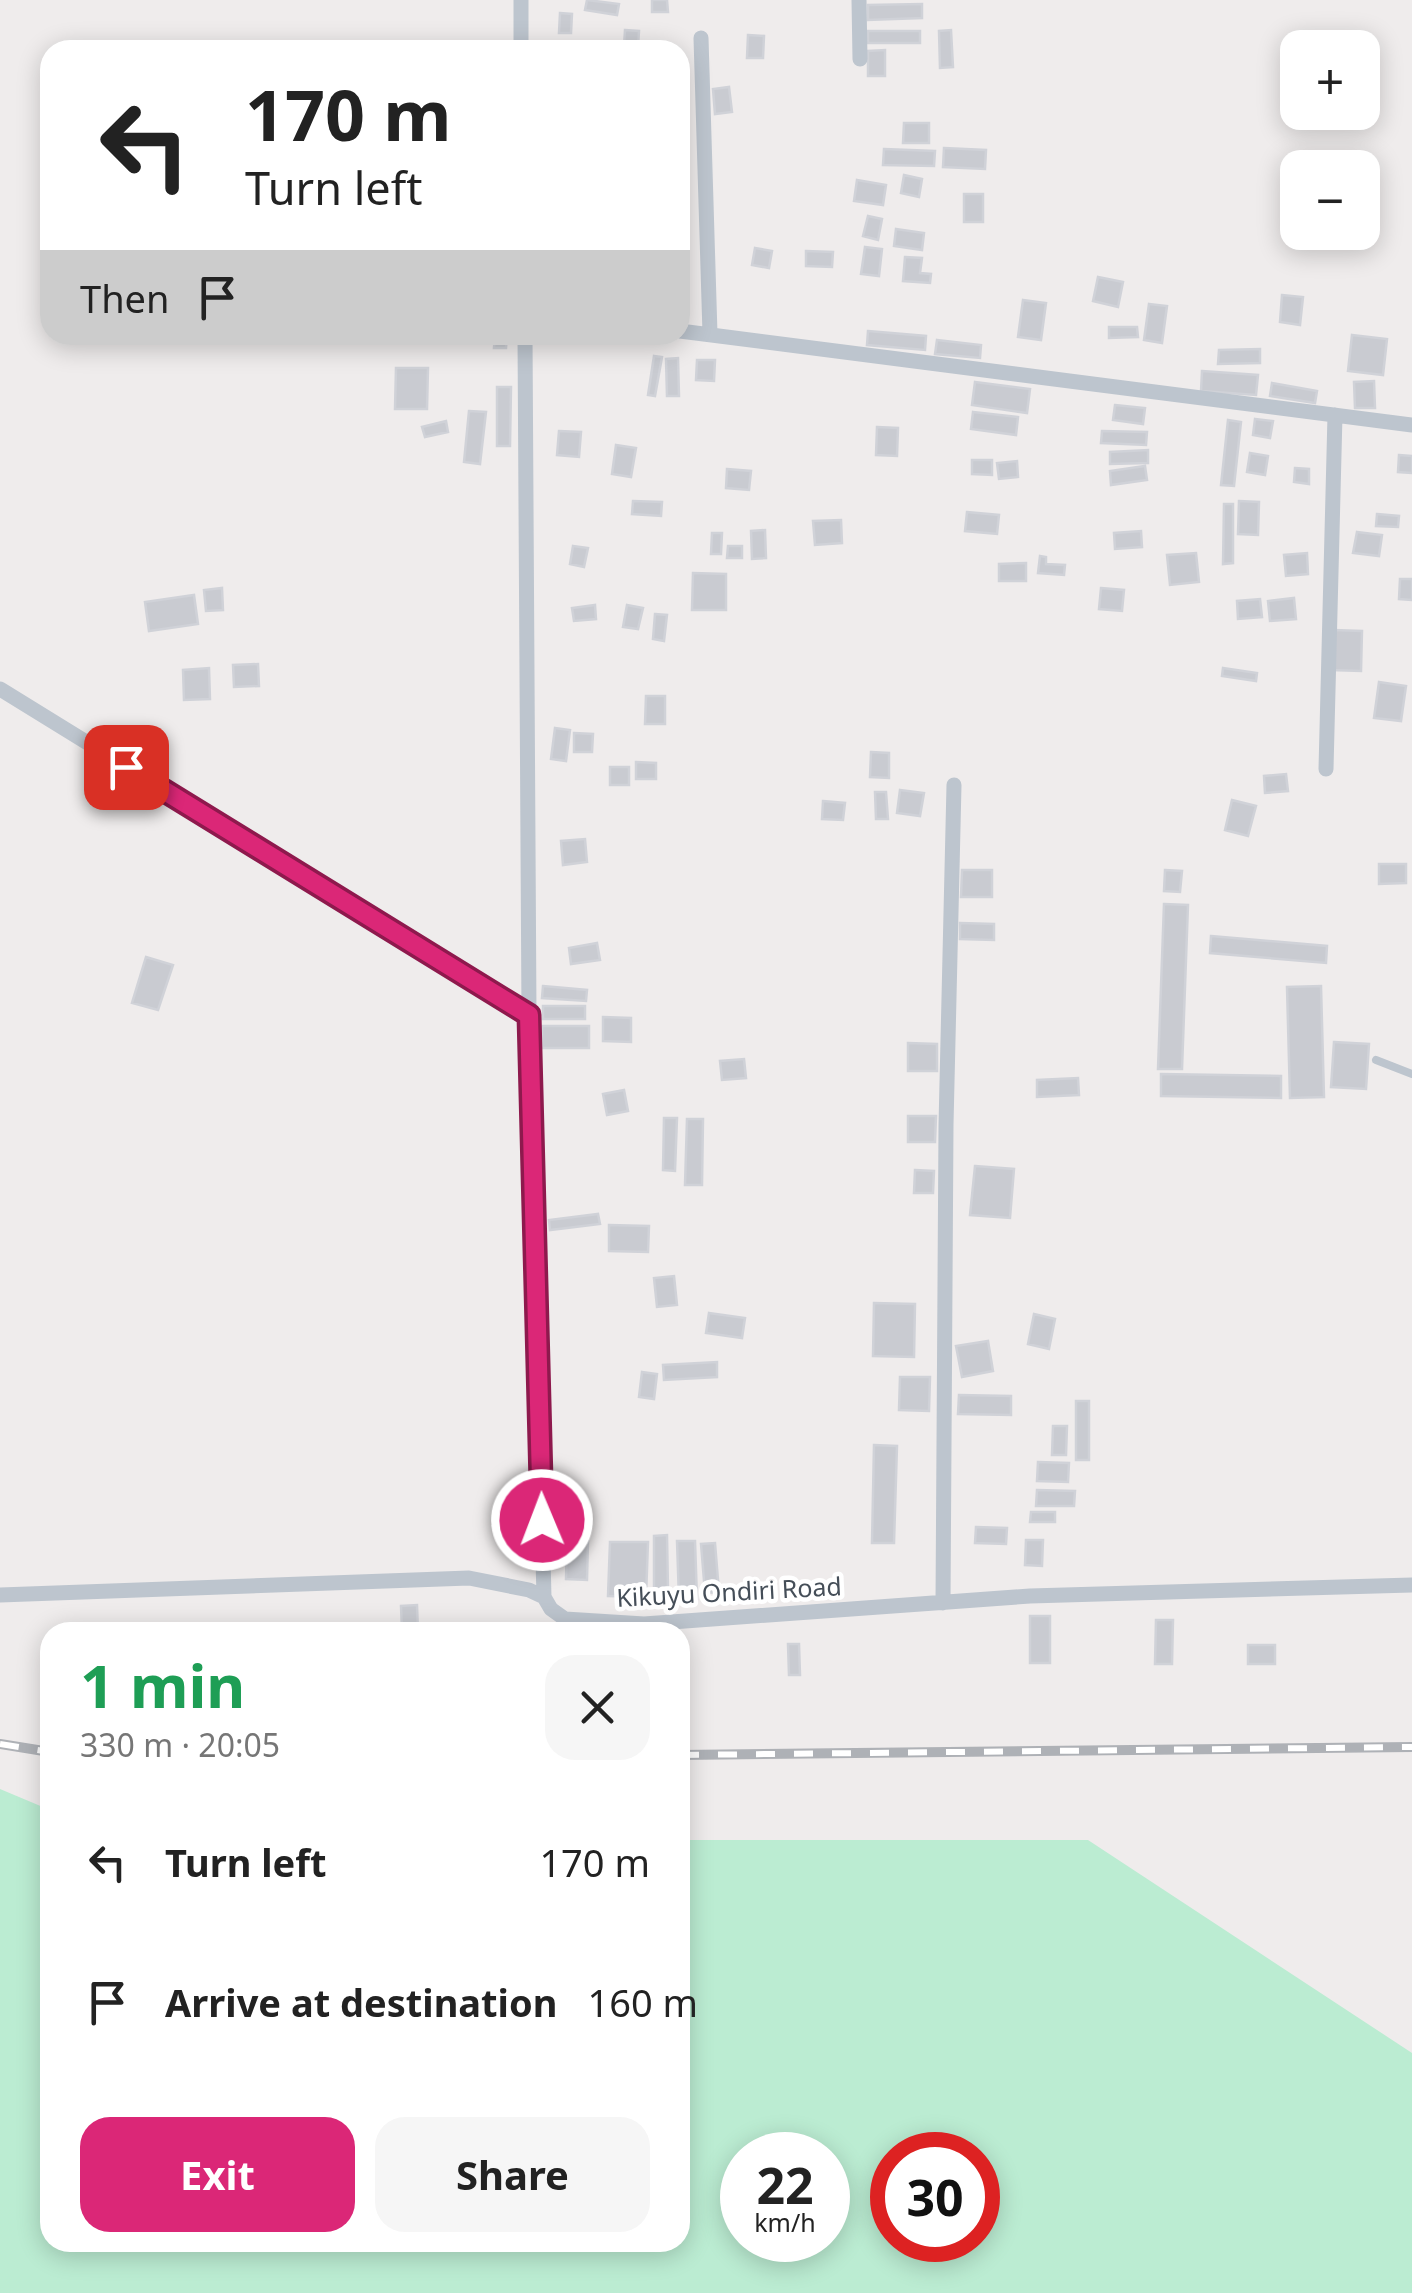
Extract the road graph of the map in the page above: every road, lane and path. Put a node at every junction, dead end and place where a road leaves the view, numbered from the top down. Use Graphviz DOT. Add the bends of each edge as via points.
graph roads {
  1 [pos="521,0"];
  2 [pos="859,0"];
  3 [pos="702,38"];
  4 [pos="522,40"];
  5 [pos="860,59"];
  6 [pos="690,331"];
  7 [pos="710,334"];
  8 [pos="525,345"];
  9 [pos="1335,415"];
  10 [pos="1412,424"];
  11 [pos="0,689"];
  12 [pos="1326,769"];
  13 [pos="954,785"];
  14 [pos="529,1015"];
  15 [pos="1376,1060"];
  16 [pos="1412,1074"];
  17 [pos="1412,1585"];
  18 [pos="0,1596"];
  19 [pos="544,1597"];
  20 [pos="944,1604"];
  21 [pos="612,1622"];
  22 [pos="674,1622"];
  1 -- 4 [label="street"];
  2 -- 5 [label="street"];
  3 -- 7 [label="street"];
  6 -- 7 [label="street"];
  7 -- 9 [label="street"];
  8 -- 14 [label="street"];
  9 -- 10 [label="street"];
  9 -- 12 [label="street"];
  11 -- 14 [label="street"];
  13 -- 20 [label="street"];
  14 -- 19 [label="street"];
  15 -- 16 [label="lane"];
  17 -- 20 [label="street, Kikuyu Ondiri Road"];
  18 -- 19 [label="street, Kikuyu Ondiri Road" via="438,1578 509,1584"];
  19 -- 21 [label="street, Kikuyu Ondiri Road" via="565,1619"];
  20 -- 22 [label="street, Kikuyu Ondiri Road"];
}
